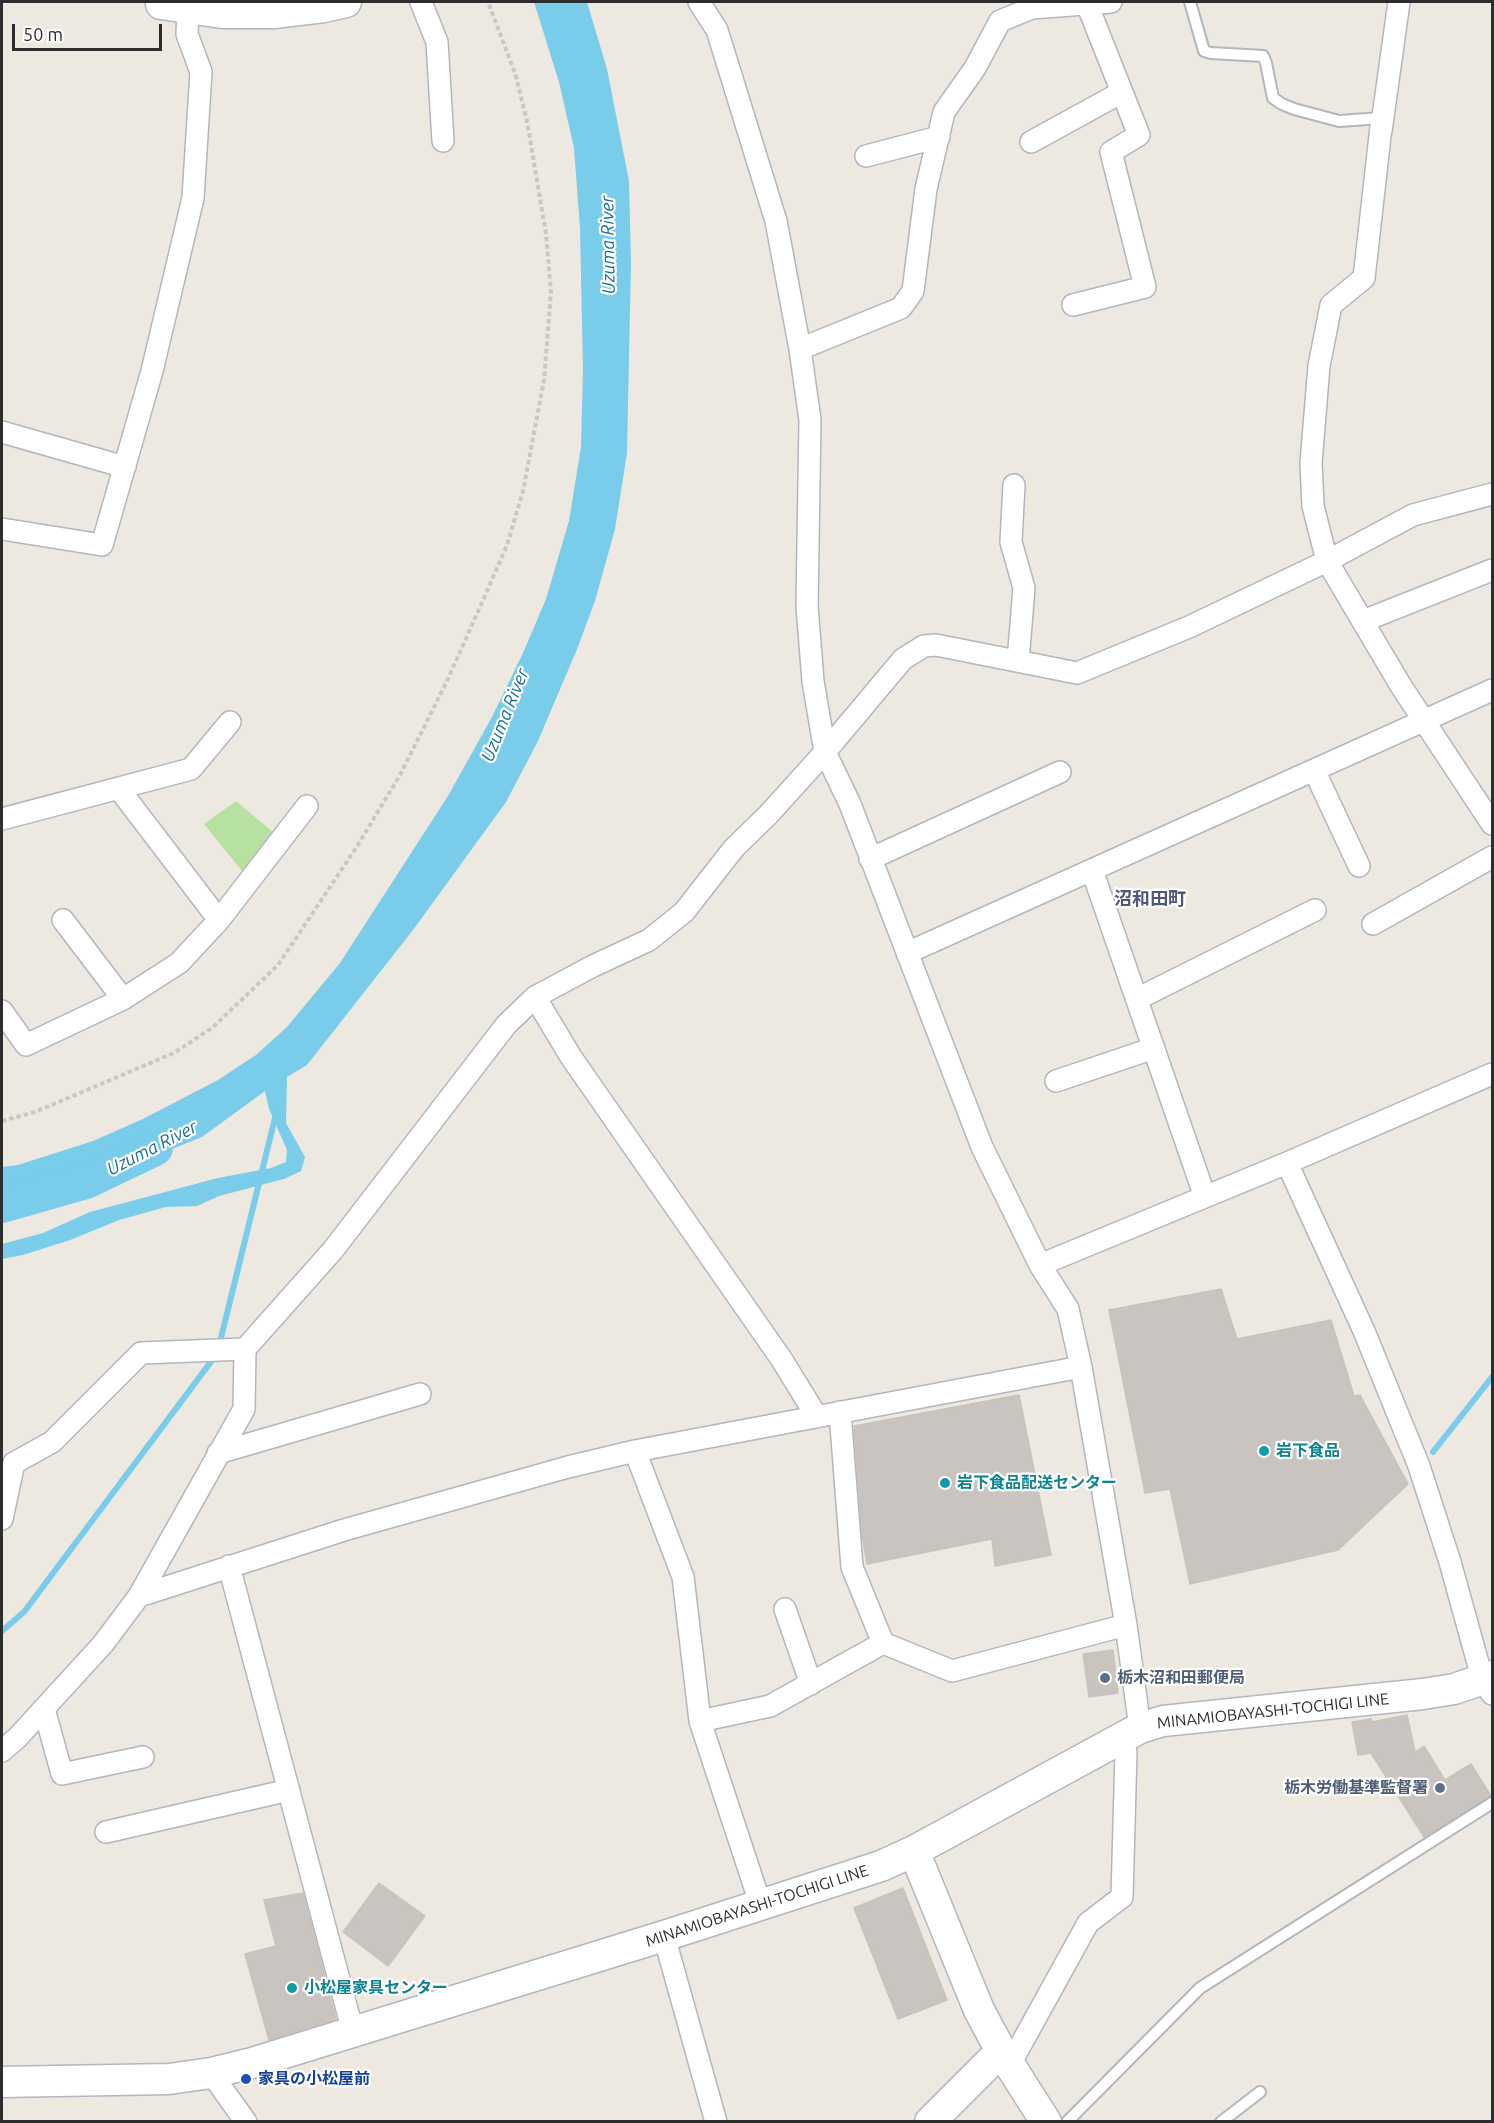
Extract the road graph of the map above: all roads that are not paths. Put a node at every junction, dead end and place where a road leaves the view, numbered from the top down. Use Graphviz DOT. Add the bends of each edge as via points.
graph roads {
  1 [pos="346,2"];
  2 [pos="421,2"];
  3 [pos="699,2"];
  4 [pos="1111,2"];
  5 [pos="1190,2"];
  6 [pos="1399,2"];
  7 [pos="1087,4"];
  8 [pos="165,5"];
  9 [pos="1122,92"];
  10 [pos="1382,118"];
  11 [pos="939,137"];
  12 [pos="443,141"];
  13 [pos="1031,142"];
  14 [pos="866,156"];
  15 [pos="1073,305"];
  16 [pos="800,349"];
  17 [pos="2,432"];
  18 [pos="125,467"];
  19 [pos="1014,485"];
  20 [pos="1492,494"];
  21 [pos="2,529"];
  22 [pos="1327,561"];
  23 [pos="1492,570"];
  24 [pos="1362,621"];
  25 [pos="1018,661"];
  26 [pos="1492,690"];
  27 [pos="1424,720"];
  28 [pos="230,722"];
  29 [pos="825,752"];
  30 [pos="1314,770"];
  31 [pos="1060,772"];
  32 [pos="119,789"];
  33 [pos="306,806"];
  34 [pos="2,819"];
  35 [pos="1492,824"];
  36 [pos="1492,857"];
  37 [pos="870,859"];
  38 [pos="1359,866"];
  39 [pos="1092,870"];
  40 [pos="1315,910"];
  41 [pos="63,920"];
  42 [pos="219,920"];
  43 [pos="1373,924"];
  44 [pos="906,953"];
  45 [pos="535,997"];
  46 [pos="123,999"];
  47 [pos="1137,999"];
  48 [pos="2,1011"];
  49 [pos="1154,1048"];
  50 [pos="1492,1074"];
  51 [pos="1056,1081"];
  52 [pos="1287,1163"];
  53 [pos="1205,1197"];
  54 [pos="1040,1265"];
  55 [pos="245,1349"];
  56 [pos="1081,1367"];
  57 [pos="420,1394"];
  58 [pos="840,1412"];
  59 [pos="817,1417"];
  60 [pos="635,1451"];
  61 [pos="218,1453"];
  62 [pos="2,1519"];
  63 [pos="229,1566"];
  64 [pos="139,1596"];
  65 [pos="785,1609"];
  66 [pos="1126,1625"];
  67 [pos="883,1643"];
  68 [pos="810,1684"];
  69 [pos="1489,1684"];
  70 [pos="44,1709"];
  71 [pos="700,1721"];
  72 [pos="1129,1733"];
  73 [pos="2,1752"];
  74 [pos="143,1757"];
  75 [pos="289,1790"];
  76 [pos="1492,1803"];
  77 [pos="106,1832"];
  78 [pos="914,1851"];
  79 [pos="761,1906"];
  80 [pos="664,1936"];
  81 [pos="353,2032"];
  82 [pos="1001,2051"];
  83 [pos="211,2073"];
  84 [pos="2,2082"];
  85 [pos="1260,2092"];
  86 [pos="246,2121"];
  87 [pos="716,2121"];
  88 [pos="930,2121"];
  89 [pos="1046,2121"];
  90 [pos="1067,2121"];
  91 [pos="1221,2121"];
  1 -- 8 [label="main road" via="274,13 222,13"];
  2 -- 12 [label="street" via="436,42"];
  3 -- 16 [label="street" via="717,30 776,220"];
  4 -- 7 [label="street"];
  5 -- 10 [label="lane" via="1204,51 1263,56 1273,98 1282,104 1339,121"];
  6 -- 10 [label="street" via="1382,131"];
  7 -- 9 [label="street"];
  7 -- 11 [label="street" via="1032,8 1000,21 975,68 944,112"];
  8 -- 18 [label="street" via="187,34 201,72 193,198"];
  9 -- 13 [label="street"];
  9 -- 15 [label="street" via="1139,135 1110,152 1145,288"];
  10 -- 22 [label="street" via="1364,279 1331,305 1319,366 1311,463 1312,506"];
  11 -- 14 [label="street"];
  11 -- 16 [label="street" via="926,189 913,291 901,308"];
  16 -- 29 [label="street" via="810,420 807,606 813,681"];
  17 -- 18 [label="street"];
  18 -- 21 [label="street" via="102,545"];
  19 -- 25 [label="street" via="1011,542 1024,588"];
  20 -- 22 [label="street" via="1413,514"];
  22 -- 24 [label="street"];
  22 -- 25 [label="street" via="1190,627 1077,673"];
  23 -- 24 [label="street"];
  24 -- 27 [label="street"];
  25 -- 29 [label="street" via="924,646 903,659"];
  26 -- 27 [label="street"];
  27 -- 30 [label="street"];
  27 -- 35 [label="street"];
  28 -- 32 [label="street" via="191,769"];
  29 -- 37 [label="street"];
  29 -- 45 [label="street" via="734,848 684,912 649,940"];
  30 -- 38 [label="street"];
  30 -- 39 [label="street"];
  31 -- 37 [label="street"];
  32 -- 34 [label="street"];
  32 -- 42 [label="street"];
  33 -- 42 [label="street"];
  36 -- 43 [label="street"];
  37 -- 44 [label="street"];
  39 -- 44 [label="street"];
  39 -- 47 [label="street"];
  40 -- 47 [label="street"];
  41 -- 46 [label="street"];
  42 -- 46 [label="street" via="179,963"];
  44 -- 54 [label="street" via="982,1147"];
  45 -- 55 [label="street" via="506,1025 333,1250"];
  45 -- 59 [label="street" via="571,1057 782,1360"];
  46 -- 48 [label="street" via="26,1045"];
  47 -- 49 [label="street"];
  49 -- 51 [label="street"];
  49 -- 53 [label="street"];
  50 -- 52 [label="street"];
  52 -- 53 [label="street"];
  52 -- 69 [label="street" via="1364,1331 1419,1466"];
  53 -- 54 [label="street"];
  54 -- 56 [label="street" via="1068,1309"];
  55 -- 61 [label="street" via="244,1409"];
  55 -- 62 [label="street" via="141,1353 52,1442 14,1463"];
  56 -- 58 [label="street"];
  56 -- 66 [label="street"];
  57 -- 61 [label="street"];
  58 -- 59 [label="street"];
  58 -- 67 [label="street" via="852,1567"];
  59 -- 60 [label="street"];
  60 -- 63 [label="street" via="344,1530"];
  60 -- 71 [label="street" via="683,1577"];
  61 -- 64 [label="street"];
  63 -- 64 [label="street"];
  63 -- 75 [label="street"];
  64 -- 70 [label="street" via="103,1644"];
  65 -- 68 [label="street"];
  66 -- 67 [label="street" via="952,1671"];
  66 -- 72 [label="street"];
  67 -- 68 [label="street"];
  68 -- 71 [label="street" via="770,1707"];
  69 -- 72 [label="main road, MINAMIOBAYASHI-TOCHIGI LINE" via="1163,1721"];
  70 -- 73 [label="street"];
  70 -- 74 [label="street" via="62,1774"];
  71 -- 79 [label="street"];
  72 -- 78 [label="main road, MINAMIOBAYASHI-TOCHIGI LINE"];
  72 -- 82 [label="street" via="1122,1897 1088,1923 1014,2057"];
  75 -- 77 [label="street"];
  75 -- 81 [label="street"];
  76 -- 90 [label="lane" via="1200,1988"];
  78 -- 79 [label="main road, MINAMIOBAYASHI-TOCHIGI LINE"];
  78 -- 82 [label="main road" via="979,2010"];
  79 -- 80 [label="main road, MINAMIOBAYASHI-TOCHIGI LINE"];
  80 -- 81 [label="main road, MINAMIOBAYASHI-TOCHIGI LINE"];
  80 -- 87 [label="street"];
  81 -- 83 [label="main road, MINAMIOBAYASHI-TOCHIGI LINE"];
  82 -- 88 [label="main road"];
  82 -- 89 [label="main road"];
  83 -- 84 [label="main road, MINAMIOBAYASHI-TOCHIGI LINE" via="169,2079"];
  83 -- 86 [label="street"];
  85 -- 91 [label="lane"];
}
